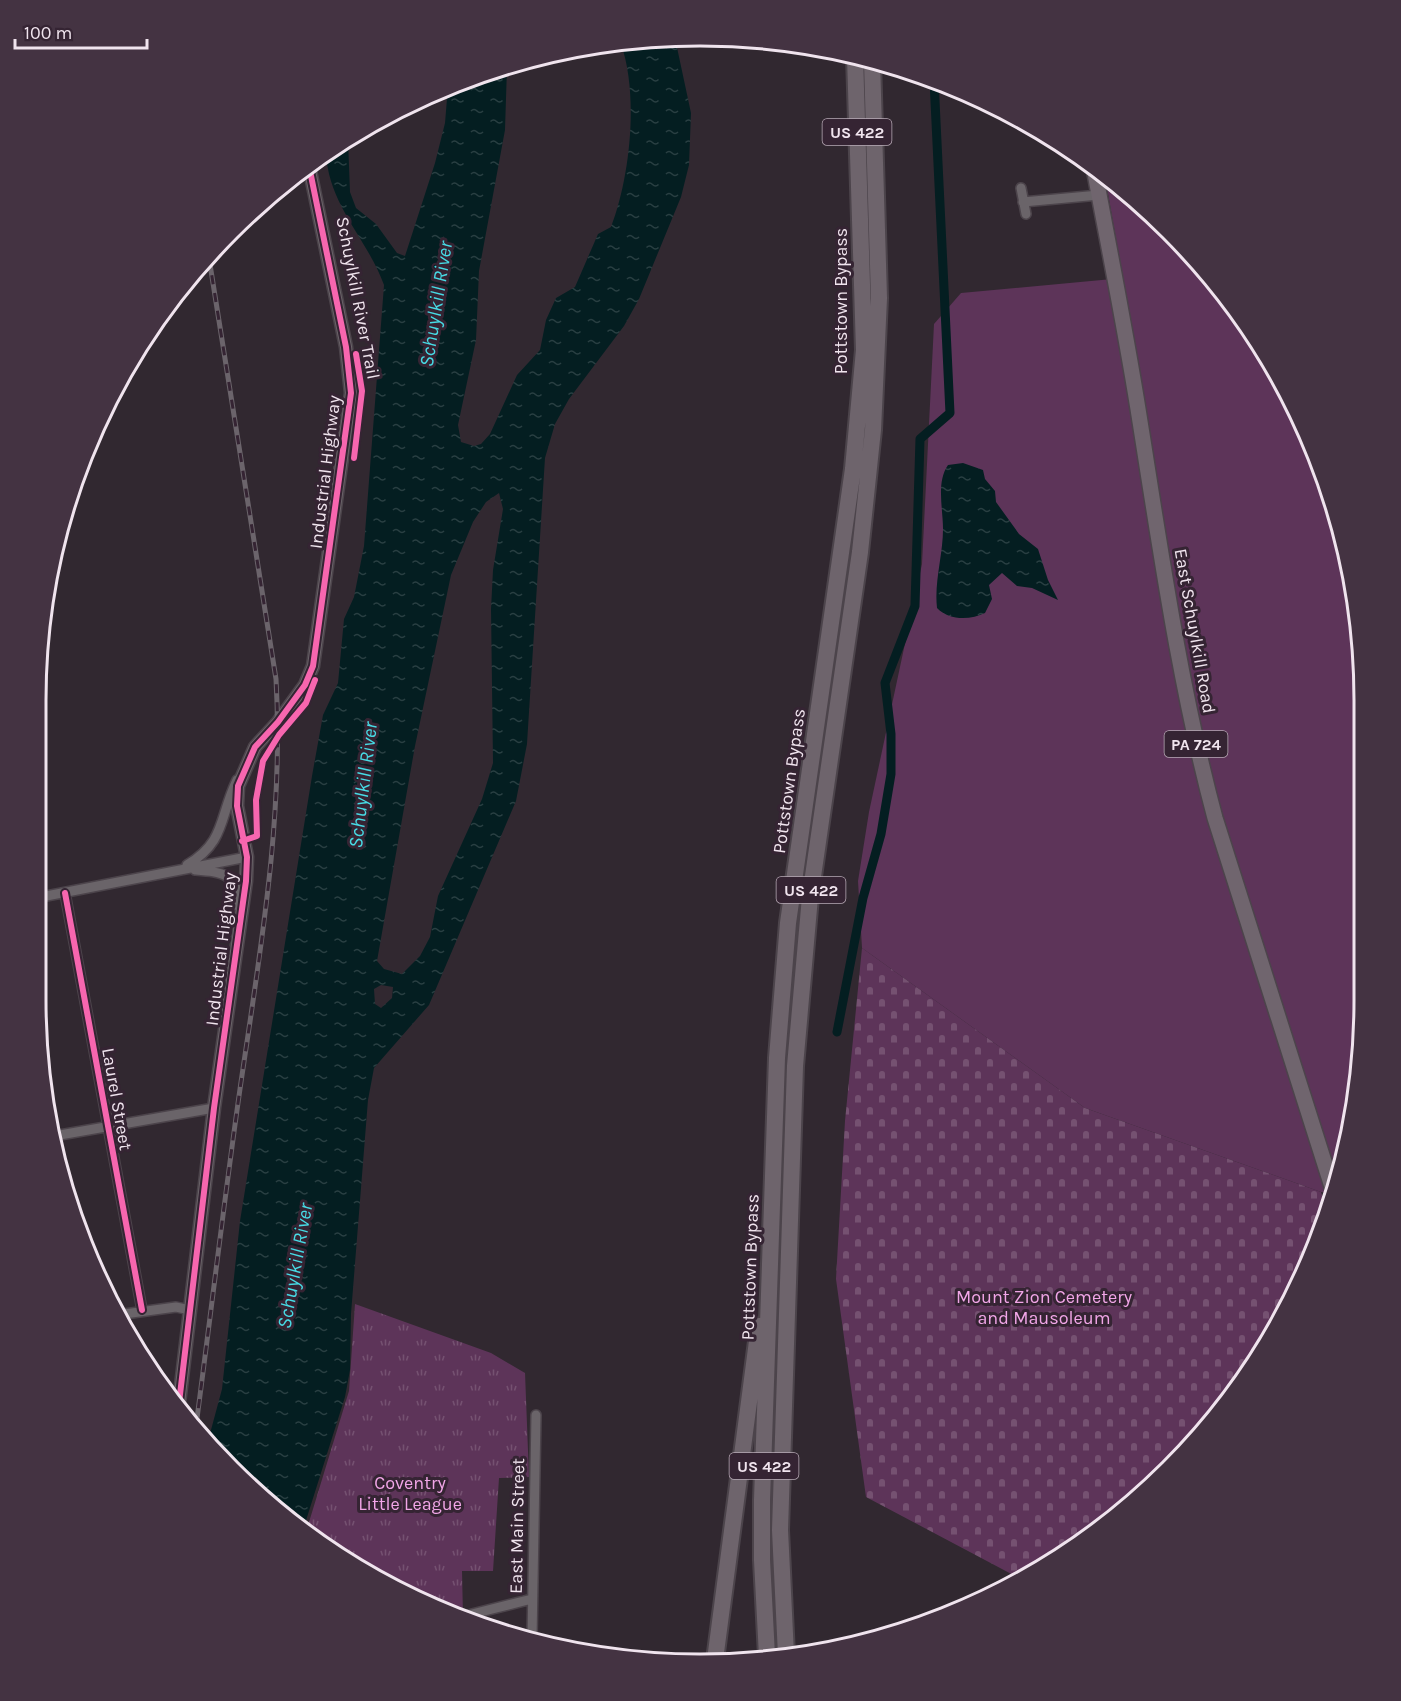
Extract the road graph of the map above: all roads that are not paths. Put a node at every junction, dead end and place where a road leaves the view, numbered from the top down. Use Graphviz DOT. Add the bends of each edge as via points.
graph roads {
  1 [pos="848,64"];
  2 [pos="855,65"];
  3 [pos="872,70"];
  4 [pos="880,72"];
  5 [pos="875,127"];
  6 [pos="311,176"];
  7 [pos="1096,180"];
  8 [pos="1021,188"];
  9 [pos="1099,195"];
  10 [pos="1023,202"];
  11 [pos="859,207"];
  12 [pos="1026,214"];
  13 [pos="249,757"];
  14 [pos="247,857"];
  15 [pos="180,869"];
  16 [pos="65,893"];
  17 [pos="46,896"];
  18 [pos="238,925"];
  19 [pos="214,1108"];
  20 [pos="106,1126"];
  21 [pos="61,1135"];
  22 [pos="1329,1179"];
  23 [pos="769,1275"];
  24 [pos="142,1310"];
  25 [pos="190,1310"];
  26 [pos="126,1313"];
  27 [pos="180,1396"];
  28 [pos="536,1414"];
  29 [pos="532,1599"];
  30 [pos="473,1614"];
  31 [pos="532,1632"];
  32 [pos="786,1649"];
  33 [pos="767,1651"];
  34 [pos="716,1654"];
  1 -- 11 [label="highway"];
  2 -- 11 [label="highway, Pottstown Bypass / US 422"];
  3 -- 5 [label="highway, Pottstown Bypass / US 422"];
  4 -- 5 [label="highway"];
  5 -- 32 [label="highway, Pottstown Bypass / US 422" via="879,298 873,430 860,552 810,897 795,1066 780,1530"];
  6 -- 13 [label="street, Industrial Highway" via="346,347 351,393 313,666 305,685"];
  7 -- 9 [label="main road, East Schuylkill Road / PA 724"];
  8 -- 10 [label="street"];
  9 -- 10 [label="street"];
  9 -- 22 [label="main road, East Schuylkill Road / PA 724" via="1200,763"];
  10 -- 12 [label="street"];
  11 -- 23 [label="highway, Pottstown Bypass / US 422" via="864,350 853,468 788,923 777,1058"];
  13 -- 14 [label="street, Industrial Highway" via="238,786 237,806"];
  13 -- 15 [label="street" via="227,800 219,833 206,854"];
  14 -- 15 [label="street"];
  14 -- 18 [label="street, Industrial Highway"];
  15 -- 16 [label="street"];
  15 -- 18 [label="street" via="224,873 232,880 238,894"];
  16 -- 17 [label="street"];
  16 -- 20 [label="street, Laurel Street"];
  18 -- 19 [label="street, Industrial Highway"];
  19 -- 20 [label="street"];
  19 -- 25 [label="street, Industrial Highway"];
  20 -- 21 [label="street"];
  20 -- 24 [label="street, Laurel Street"];
  23 -- 33 [label="highway, Pottstown Bypass / US 422" via="762,1560"];
  23 -- 34 [label="highway" via="739,1465"];
  24 -- 25 [label="street"];
  24 -- 26 [label="street"];
  25 -- 27 [label="street, Industrial Highway"];
  28 -- 29 [label="street, East Main Street"];
  29 -- 30 [label="street"];
  29 -- 31 [label="street, East Main Street"];
}
